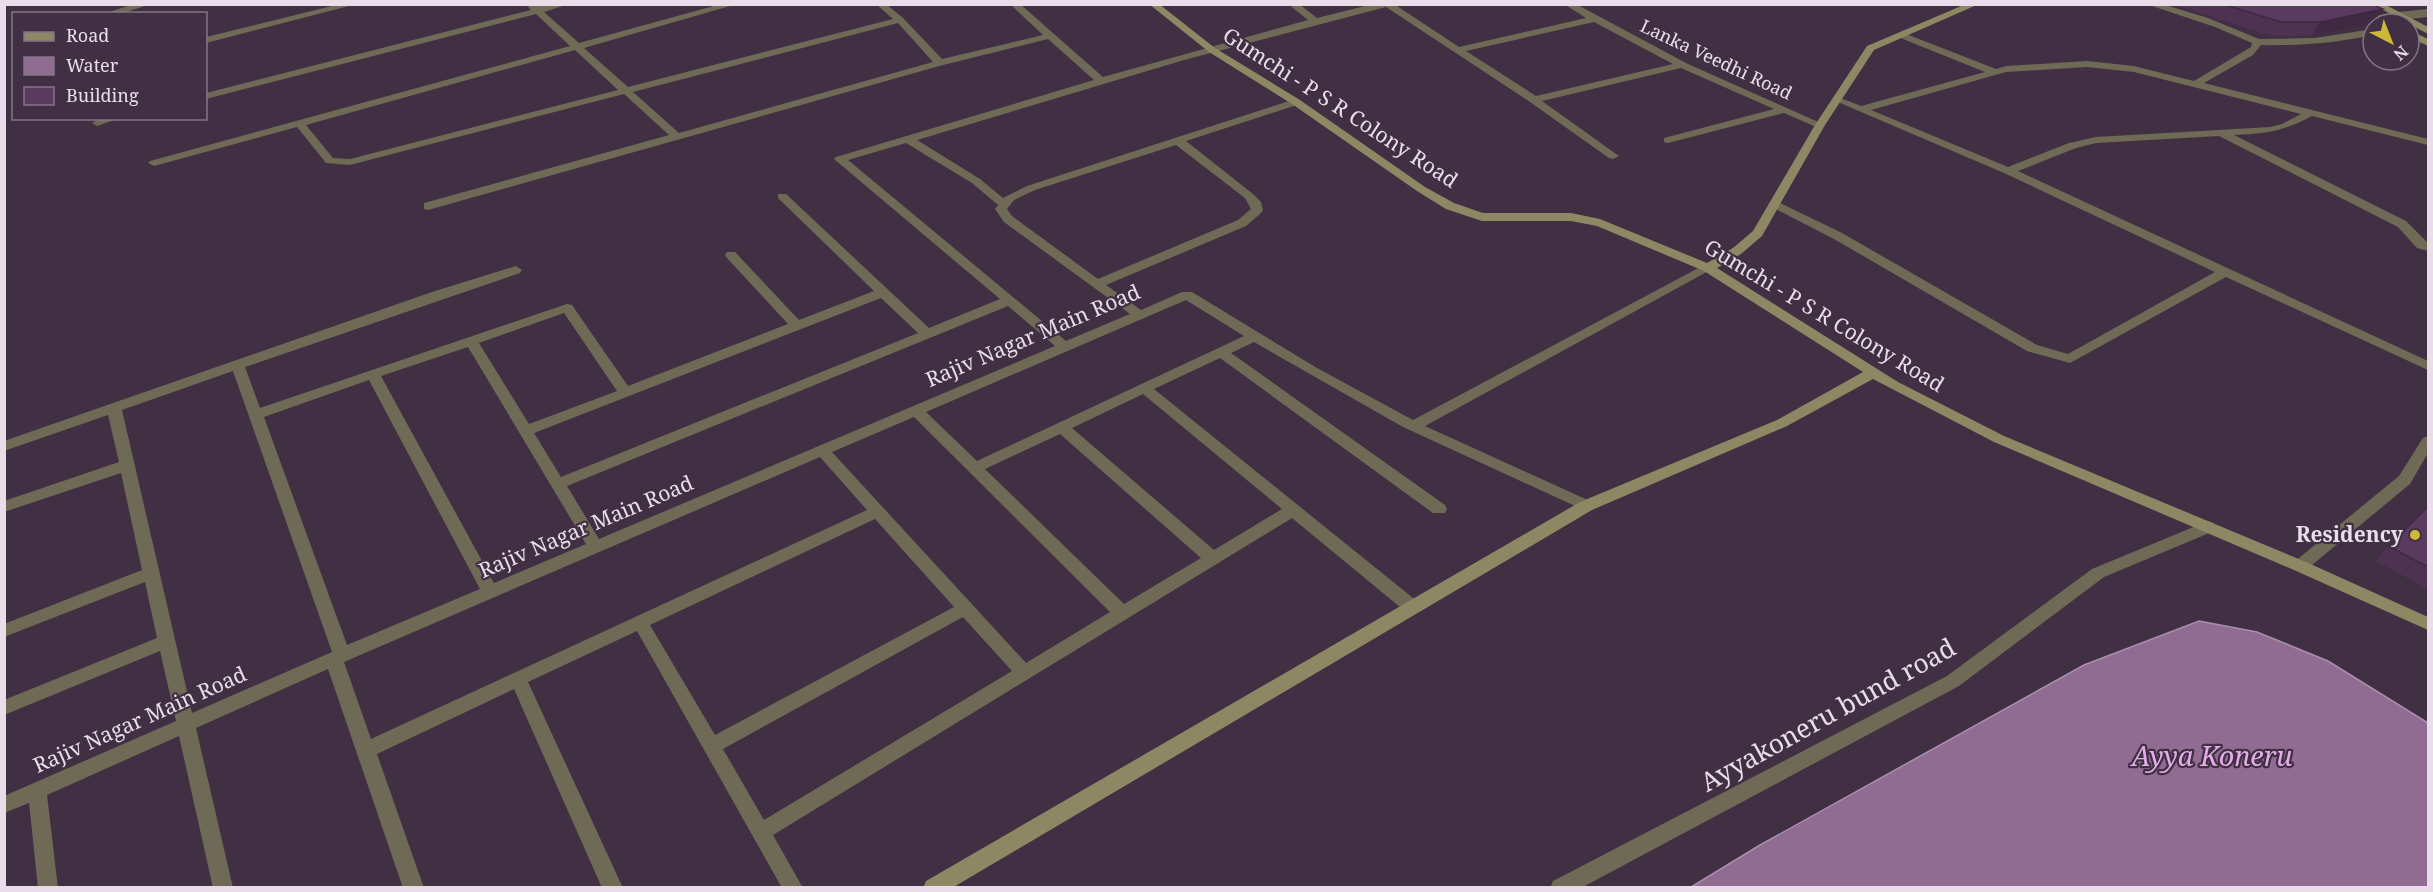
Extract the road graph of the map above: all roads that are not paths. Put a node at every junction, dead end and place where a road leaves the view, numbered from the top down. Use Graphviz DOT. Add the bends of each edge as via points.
graph roads {
  1 [pos="147,4"];
  2 [pos="353,4"];
  3 [pos="566,4"];
  4 [pos="733,4"];
  5 [pos="880,4"];
  6 [pos="1014,4"];
  7 [pos="1152,4"];
  8 [pos="1292,4"];
  9 [pos="1387,4"];
  10 [pos="1568,4"];
  11 [pos="1975,4"];
  12 [pos="2150,4"];
  13 [pos="2351,4"];
  14 [pos="2376,4"];
  15 [pos="534,8"];
  16 [pos="115,12"];
  17 [pos="2367,12"];
  18 [pos="2391,12"];
  19 [pos="1593,19"];
  20 [pos="900,20"];
  21 [pos="1316,21"];
  22 [pos="1901,35"];
  23 [pos="2361,35"];
  24 [pos="1050,36"];
  25 [pos="207,40"];
  26 [pos="2257,42"];
  27 [pos="578,46"];
  28 [pos="1212,50"];
  29 [pos="1457,50"];
  30 [pos="940,63"];
  31 [pos="1682,65"];
  32 [pos="1995,72"];
  33 [pos="1102,82"];
  34 [pos="2194,85"];
  35 [pos="623,90"];
  36 [pos="207,96"];
  37 [pos="1534,100"];
  38 [pos="1838,100"];
  39 [pos="1296,102"];
  40 [pos="1863,109"];
  41 [pos="1783,110"];
  42 [pos="2309,114"];
  43 [pos="108,120"];
  44 [pos="298,122"];
  45 [pos="97,123"];
  46 [pos="1820,125"];
  47 [pos="2218,132"];
  48 [pos="675,135"];
  49 [pos="908,139"];
  50 [pos="1668,140"];
  51 [pos="1178,141"];
  52 [pos="2428,142"];
  53 [pos="1613,156"];
  54 [pos="154,163"];
  55 [pos="2008,171"];
  56 [pos="782,196"];
  57 [pos="1003,204"];
  58 [pos="1774,205"];
  59 [pos="428,206"];
  60 [pos="2428,247"];
  61 [pos="730,255"];
  62 [pos="1708,268"];
  63 [pos="516,270"];
  64 [pos="2225,272"];
  65 [pos="1096,284"];
  66 [pos="884,292"];
  67 [pos="1010,300"];
  68 [pos="1139,315"];
  69 [pos="797,326"];
  70 [pos="927,333"];
  71 [pos="1254,337"];
  72 [pos="471,341"];
  73 [pos="1065,347"];
  74 [pos="1221,352"];
  75 [pos="238,366"];
  76 [pos="2428,366"];
  77 [pos="1873,373"];
  78 [pos="373,374"];
  79 [pos="1144,388"];
  80 [pos="625,392"];
  81 [pos="114,409"];
  82 [pos="916,410"];
  83 [pos="254,415"];
  84 [pos="1414,426"];
  85 [pos="1061,427"];
  86 [pos="526,431"];
  87 [pos="2428,441"];
  88 [pos="4,446"];
  89 [pos="822,450"];
  90 [pos="127,465"];
  91 [pos="974,468"];
  92 [pos="558,484"];
  93 [pos="1586,506"];
  94 [pos="4,507"];
  95 [pos="1439,509"];
  96 [pos="1293,510"];
  97 [pos="878,511"];
  98 [pos="2208,527"];
  99 [pos="596,547"];
  100 [pos="1213,559"];
  101 [pos="2300,566"];
  102 [pos="152,573"];
  103 [pos="490,592"];
  104 [pos="1412,607"];
  105 [pos="966,608"];
  106 [pos="1123,614"];
  107 [pos="640,622"];
  108 [pos="2428,624"];
  109 [pos="4,631"];
  110 [pos="167,641"];
  111 [pos="338,657"];
  112 [pos="1025,674"];
  113 [pos="518,679"];
  114 [pos="4,708"];
  115 [pos="186,725"];
  116 [pos="711,746"];
  117 [pos="366,750"];
  118 [pos="37,790"];
  119 [pos="4,805"];
  120 [pos="761,832"];
  121 [pos="48,888"];
  122 [pos="223,888"];
  123 [pos="414,888"];
  124 [pos="613,888"];
  125 [pos="793,888"];
  126 [pos="933,888"];
  127 [pos="1560,888"];
  1 -- 16 [label="street"];
  2 -- 25 [label="street"];
  3 -- 15 [label="street"];
  4 -- 27 [label="street"];
  5 -- 20 [label="street"];
  6 -- 24 [label="street"];
  7 -- 28 [label="street, Gumchi - P S R Colony Road"];
  8 -- 21 [label="street"];
  9 -- 21 [label="street"];
  9 -- 29 [label="street"];
  10 -- 19 [label="street, Lanka Veedhi Road"];
  11 -- 22 [label="street"];
  12 -- 26 [label="street" via="2221,25"];
  13 -- 17 [label="street"];
  14 -- 18 [label="street"];
  15 -- 27 [label="street"];
  15 -- 36 [label="street"];
  19 -- 29 [label="street"];
  19 -- 31 [label="street, Lanka Veedhi Road"];
  20 -- 30 [label="street"];
  20 -- 35 [label="street"];
  21 -- 28 [label="street"];
  22 -- 32 [label="street"];
  22 -- 38 [label="street" via="1870,48"];
  23 -- 26 [label="street" via="2296,44"];
  24 -- 30 [label="street"];
  24 -- 33 [label="street"];
  26 -- 34 [label="street" via="2250,53"];
  27 -- 35 [label="street"];
  27 -- 44 [label="street"];
  28 -- 33 [label="street"];
  28 -- 39 [label="street, Gumchi - P S R Colony Road"];
  29 -- 37 [label="street"];
  30 -- 48 [label="street"];
  31 -- 37 [label="street"];
  31 -- 41 [label="street, Lanka Veedhi Road"];
  32 -- 34 [label="street" via="2034,66 2103,65"];
  32 -- 40 [label="street"];
  33 -- 49 [label="street"];
  34 -- 42 [label="street"];
  35 -- 44 [label="street" via="350,162 330,161"];
  35 -- 48 [label="street"];
  37 -- 53 [label="street"];
  38 -- 40 [label="street"];
  38 -- 46 [label="street"];
  39 -- 51 [label="street"];
  39 -- 62 [label="street, Gumchi - P S R Colony Road" via="1450,206 1482,217 1571,217 1600,223"];
  40 -- 55 [label="street"];
  41 -- 46 [label="street, Lanka Veedhi Road"];
  41 -- 50 [label="street"];
  42 -- 47 [label="street" via="2270,130"];
  42 -- 52 [label="street"];
  43 -- 45 [label="street"];
  44 -- 54 [label="street"];
  46 -- 58 [label="street"];
  47 -- 55 [label="street" via="2096,140"];
  47 -- 60 [label="street" via="2402,224 2421,245"];
  48 -- 59 [label="street"];
  49 -- 57 [label="street" via="976,181"];
  49 -- 67 [label="street" via="840,159"];
  51 -- 57 [label="street" via="1031,188"];
  51 -- 65 [label="street" via="1249,196 1257,210 1242,223"];
  55 -- 64 [label="street"];
  56 -- 66 [label="street"];
  57 -- 65 [label="street" via="1001,209 1008,219"];
  58 -- 62 [label="street" via="1758,233"];
  58 -- 64 [label="street" via="1838,236 2032,348 2070,359"];
  61 -- 69 [label="street"];
  62 -- 77 [label="street, Gumchi - P S R Colony Road"];
  62 -- 84 [label="street"];
  63 -- 75 [label="street"];
  64 -- 76 [label="street"];
  65 -- 68 [label="street"];
  66 -- 69 [label="street"];
  66 -- 70 [label="street"];
  67 -- 70 [label="street"];
  67 -- 73 [label="street"];
  68 -- 71 [label="street, Rajiv Nagar Main Road" via="1187,295"];
  68 -- 73 [label="street, Rajiv Nagar Main Road"];
  69 -- 80 [label="street"];
  70 -- 92 [label="street"];
  71 -- 74 [label="street"];
  71 -- 84 [label="street"];
  72 -- 78 [label="street"];
  72 -- 80 [label="street" via="567,308"];
  72 -- 86 [label="street"];
  73 -- 82 [label="street, Rajiv Nagar Main Road"];
  74 -- 79 [label="street"];
  74 -- 95 [label="street"];
  75 -- 81 [label="street"];
  75 -- 83 [label="street"];
  77 -- 93 [label="street" via="1782,423"];
  77 -- 98 [label="street, Gumchi - P S R Colony Road" via="1999,439"];
  78 -- 83 [label="street"];
  78 -- 103 [label="street"];
  79 -- 85 [label="street"];
  79 -- 96 [label="street"];
  80 -- 86 [label="street"];
  81 -- 88 [label="street"];
  81 -- 90 [label="street"];
  82 -- 89 [label="street, Rajiv Nagar Main Road"];
  82 -- 91 [label="street"];
  83 -- 111 [label="street"];
  84 -- 93 [label="street"];
  85 -- 91 [label="street"];
  85 -- 100 [label="street"];
  86 -- 92 [label="street"];
  87 -- 101 [label="street" via="2405,480"];
  89 -- 97 [label="street"];
  89 -- 99 [label="street, Rajiv Nagar Main Road"];
  90 -- 94 [label="street"];
  90 -- 102 [label="street"];
  91 -- 106 [label="street"];
  92 -- 99 [label="street"];
  93 -- 104 [label="street"];
  96 -- 100 [label="street"];
  96 -- 104 [label="street"];
  97 -- 105 [label="street"];
  97 -- 107 [label="street"];
  98 -- 101 [label="street, Gumchi - P S R Colony Road"];
  98 -- 127 [label="street, Ayyakoneru bund road" via="2098,573 1953,681"];
  99 -- 103 [label="street, Rajiv Nagar Main Road"];
  100 -- 106 [label="street"];
  101 -- 108 [label="street, Gumchi - P S R Colony Road"];
  102 -- 109 [label="street"];
  102 -- 110 [label="street"];
  103 -- 111 [label="street, Rajiv Nagar Main Road"];
  104 -- 126 [label="street"];
  105 -- 112 [label="street"];
  105 -- 116 [label="street"];
  106 -- 112 [label="street"];
  107 -- 113 [label="street"];
  107 -- 116 [label="street"];
  110 -- 114 [label="street"];
  110 -- 115 [label="street"];
  111 -- 115 [label="street, Rajiv Nagar Main Road"];
  111 -- 117 [label="street"];
  112 -- 120 [label="street"];
  113 -- 117 [label="street"];
  113 -- 124 [label="street"];
  115 -- 118 [label="street, Rajiv Nagar Main Road"];
  115 -- 122 [label="street"];
  116 -- 120 [label="street"];
  117 -- 123 [label="street"];
  118 -- 119 [label="street, Rajiv Nagar Main Road"];
  118 -- 121 [label="street"];
  120 -- 125 [label="street"];
}
